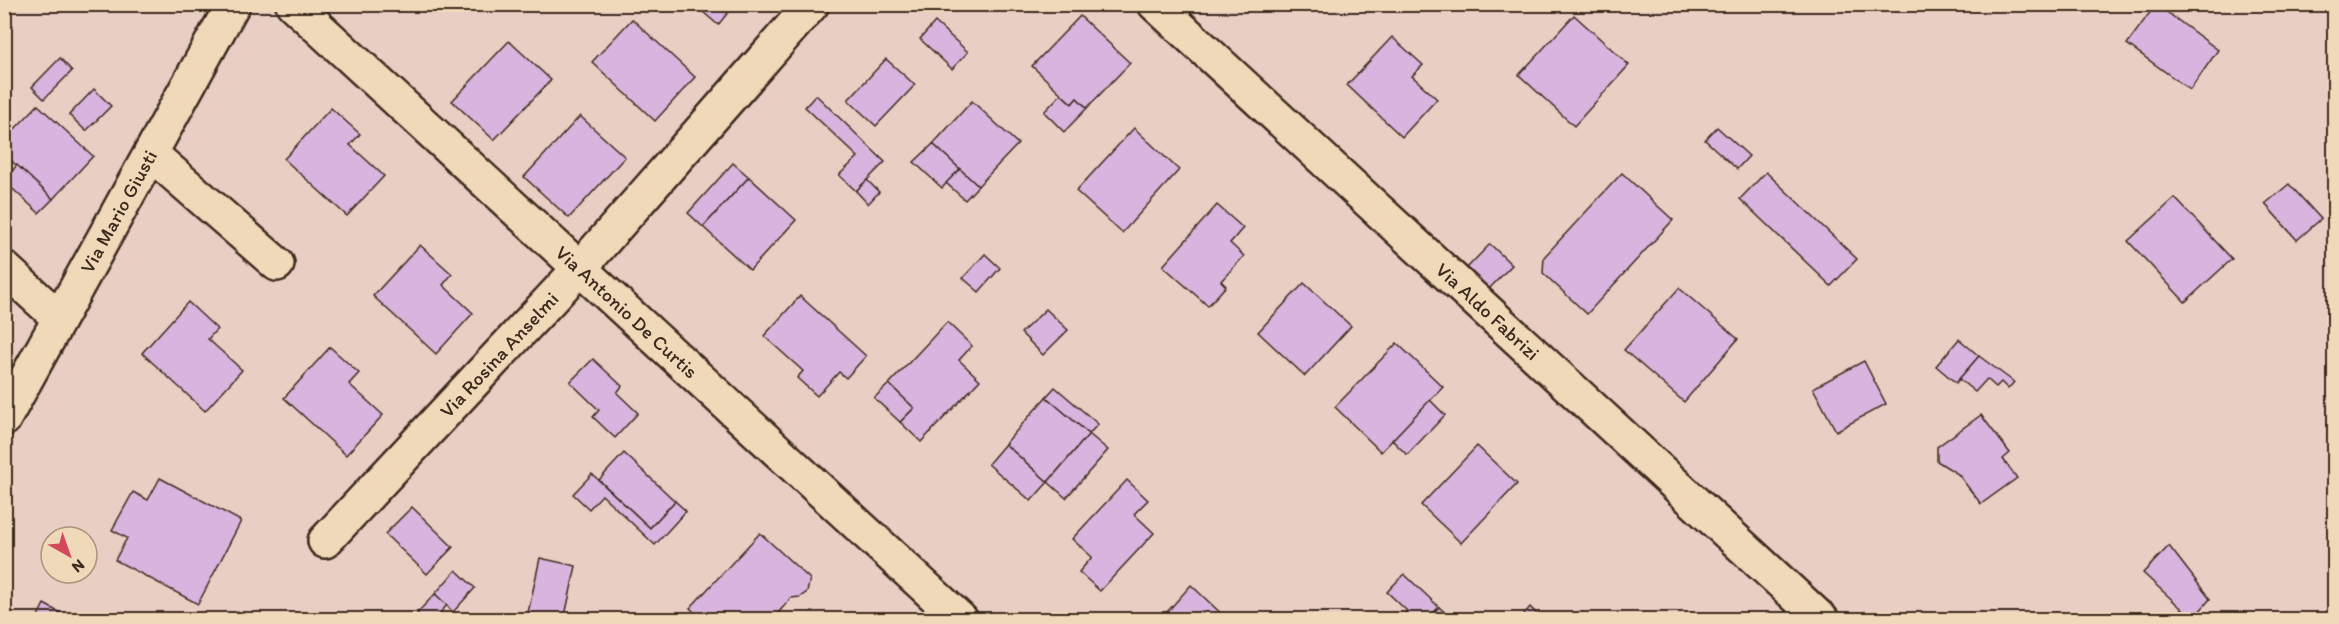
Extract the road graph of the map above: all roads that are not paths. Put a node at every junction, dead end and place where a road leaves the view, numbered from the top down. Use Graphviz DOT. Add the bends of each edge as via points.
graph roads {
  1 [pos="233,4"];
  2 [pos="293,4"];
  3 [pos="812,4"];
  4 [pos="1155,4"];
  5 [pos="150,154"];
  6 [pos="277,264"];
  7 [pos="4,268"];
  8 [pos="579,269"];
  9 [pos="59,318"];
  10 [pos="4,419"];
  11 [pos="325,541"];
  12 [pos="961,620"];
  13 [pos="1822,620"];
  1 -- 5 [label="street, Via Mario Giusti"];
  2 -- 8 [label="street, Via Antonio De Curtis"];
  3 -- 8 [label="street, Via Rosina Anselmi"];
  4 -- 13 [label="street, Via Aldo Fabrizi"];
  5 -- 6 [label="street"];
  5 -- 9 [label="street, Via Mario Giusti"];
  7 -- 9 [label="street"];
  8 -- 11 [label="street, Via Rosina Anselmi"];
  8 -- 12 [label="street, Via Antonio De Curtis"];
  9 -- 10 [label="street, Via Mario Giusti"];
}
